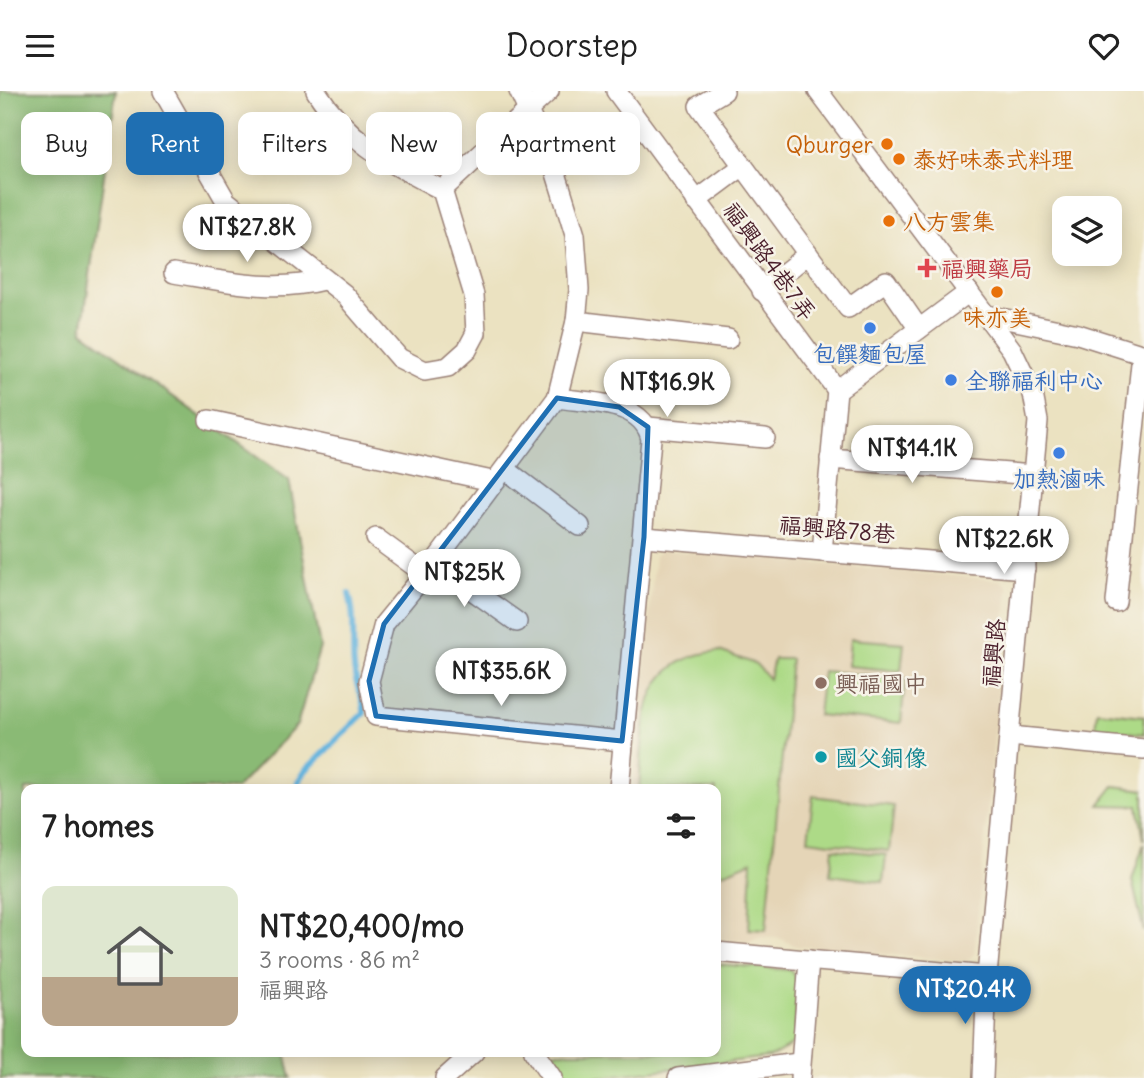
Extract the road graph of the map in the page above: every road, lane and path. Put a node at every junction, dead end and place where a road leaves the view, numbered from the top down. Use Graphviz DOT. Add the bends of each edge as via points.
graph roads {
  1 [pos="163,91"];
  2 [pos="316,91"];
  3 [pos="549,91"];
  4 [pos="616,91"];
  5 [pos="724,91"];
  6 [pos="818,91"];
  7 [pos="524,100"];
  8 [pos="743,166"];
  9 [pos="442,190"];
  10 [pos="696,201"];
  11 [pos="808,254"];
  12 [pos="174,273"];
  13 [pos="323,280"];
  14 [pos="762,291"];
  15 [pos="969,292"];
  16 [pos="986,315"];
  17 [pos="576,321"];
  18 [pos="919,329"];
  19 [pos="728,339"];
  20 [pos="1143,354"];
  21 [pos="837,390"];
  22 [pos="557,398"];
  23 [pos="209,420"];
  24 [pos="648,427"];
  25 [pos="765,438"];
  26 [pos="830,459"];
  27 [pos="499,475"];
  28 [pos="1034,475"];
  29 [pos="580,526"];
  30 [pos="644,537"];
  31 [pos="376,538"];
  32 [pos="822,552"];
  33 [pos="429,569"];
  34 [pos="1025,569"];
  35 [pos="1116,602"];
  36 [pos="517,622"];
  37 [pos="1010,736"];
  38 [pos="622,741"];
  39 [pos="1144,749"];
  40 [pos="619,784"];
  41 [pos="721,952"];
  42 [pos="810,960"];
  43 [pos="987,976"];
  44 [pos="468,1057"];
  45 [pos="537,1057"];
  46 [pos="799,1071"];
  47 [pos="444,1078"];
  48 [pos="552,1078"];
  49 [pos="678,1078"];
  50 [pos="983,1078"];
  1 -- 13 [label="street" via="226,201"];
  2 -- 9 [label="street" via="334,119 356,140"];
  3 -- 7 [label="street"];
  4 -- 10 [label="street, 福興路4巷7弄"];
  5 -- 8 [label="street" via="699,106"];
  6 -- 15 [label="street, 福興路"];
  7 -- 9 [label="street"];
  7 -- 17 [label="street" via="555,170 575,235"];
  8 -- 10 [label="street"];
  8 -- 11 [label="street"];
  9 -- 13 [label="street" via="474,295 475,318 475,333 467,350 448,367 425,371 399,358 344,294"];
  10 -- 14 [label="street, 福興路4巷7弄"];
  11 -- 14 [label="street"];
  11 -- 18 [label="street" via="848,308 886,281"];
  12 -- 13 [label="street" via="266,287 296,287"];
  14 -- 21 [label="street, 福興路4巷7弄"];
  15 -- 16 [label="street, 福興路"];
  15 -- 18 [label="street"];
  16 -- 20 [label="street" via="1078,334"];
  16 -- 28 [label="street, 福興路" via="1012,350 1033,394 1038,421"];
  17 -- 19 [label="street"];
  17 -- 22 [label="street"];
  18 -- 21 [label="street"];
  20 -- 35 [label="street"];
  21 -- 26 [label="street"];
  22 -- 24 [label="street" via="618,407 635,413"];
  22 -- 27 [label="street"];
  23 -- 27 [label="street"];
  24 -- 25 [label="street"];
  24 -- 30 [label="street"];
  26 -- 28 [label="street"];
  26 -- 32 [label="street"];
  27 -- 29 [label="street"];
  27 -- 33 [label="street"];
  28 -- 34 [label="street, 福興路"];
  30 -- 32 [label="street, 福興路78巷"];
  30 -- 38 [label="street"];
  31 -- 33 [label="street"];
  32 -- 34 [label="street, 福興路78巷"];
  33 -- 36 [label="street"];
  33 -- 38 [label="street" via="384,624 377,642 369,681 376,716"];
  34 -- 37 [label="street, 福興路"];
  37 -- 39 [label="street"];
  37 -- 43 [label="street, 福興路"];
  38 -- 40 [label="street"];
  41 -- 42 [label="street"];
  42 -- 43 [label="street"];
  42 -- 46 [label="street"];
  43 -- 50 [label="street, 福興路"];
  44 -- 47 [label="street"];
  45 -- 48 [label="street"];
  46 -- 49 [label="street"];
}
